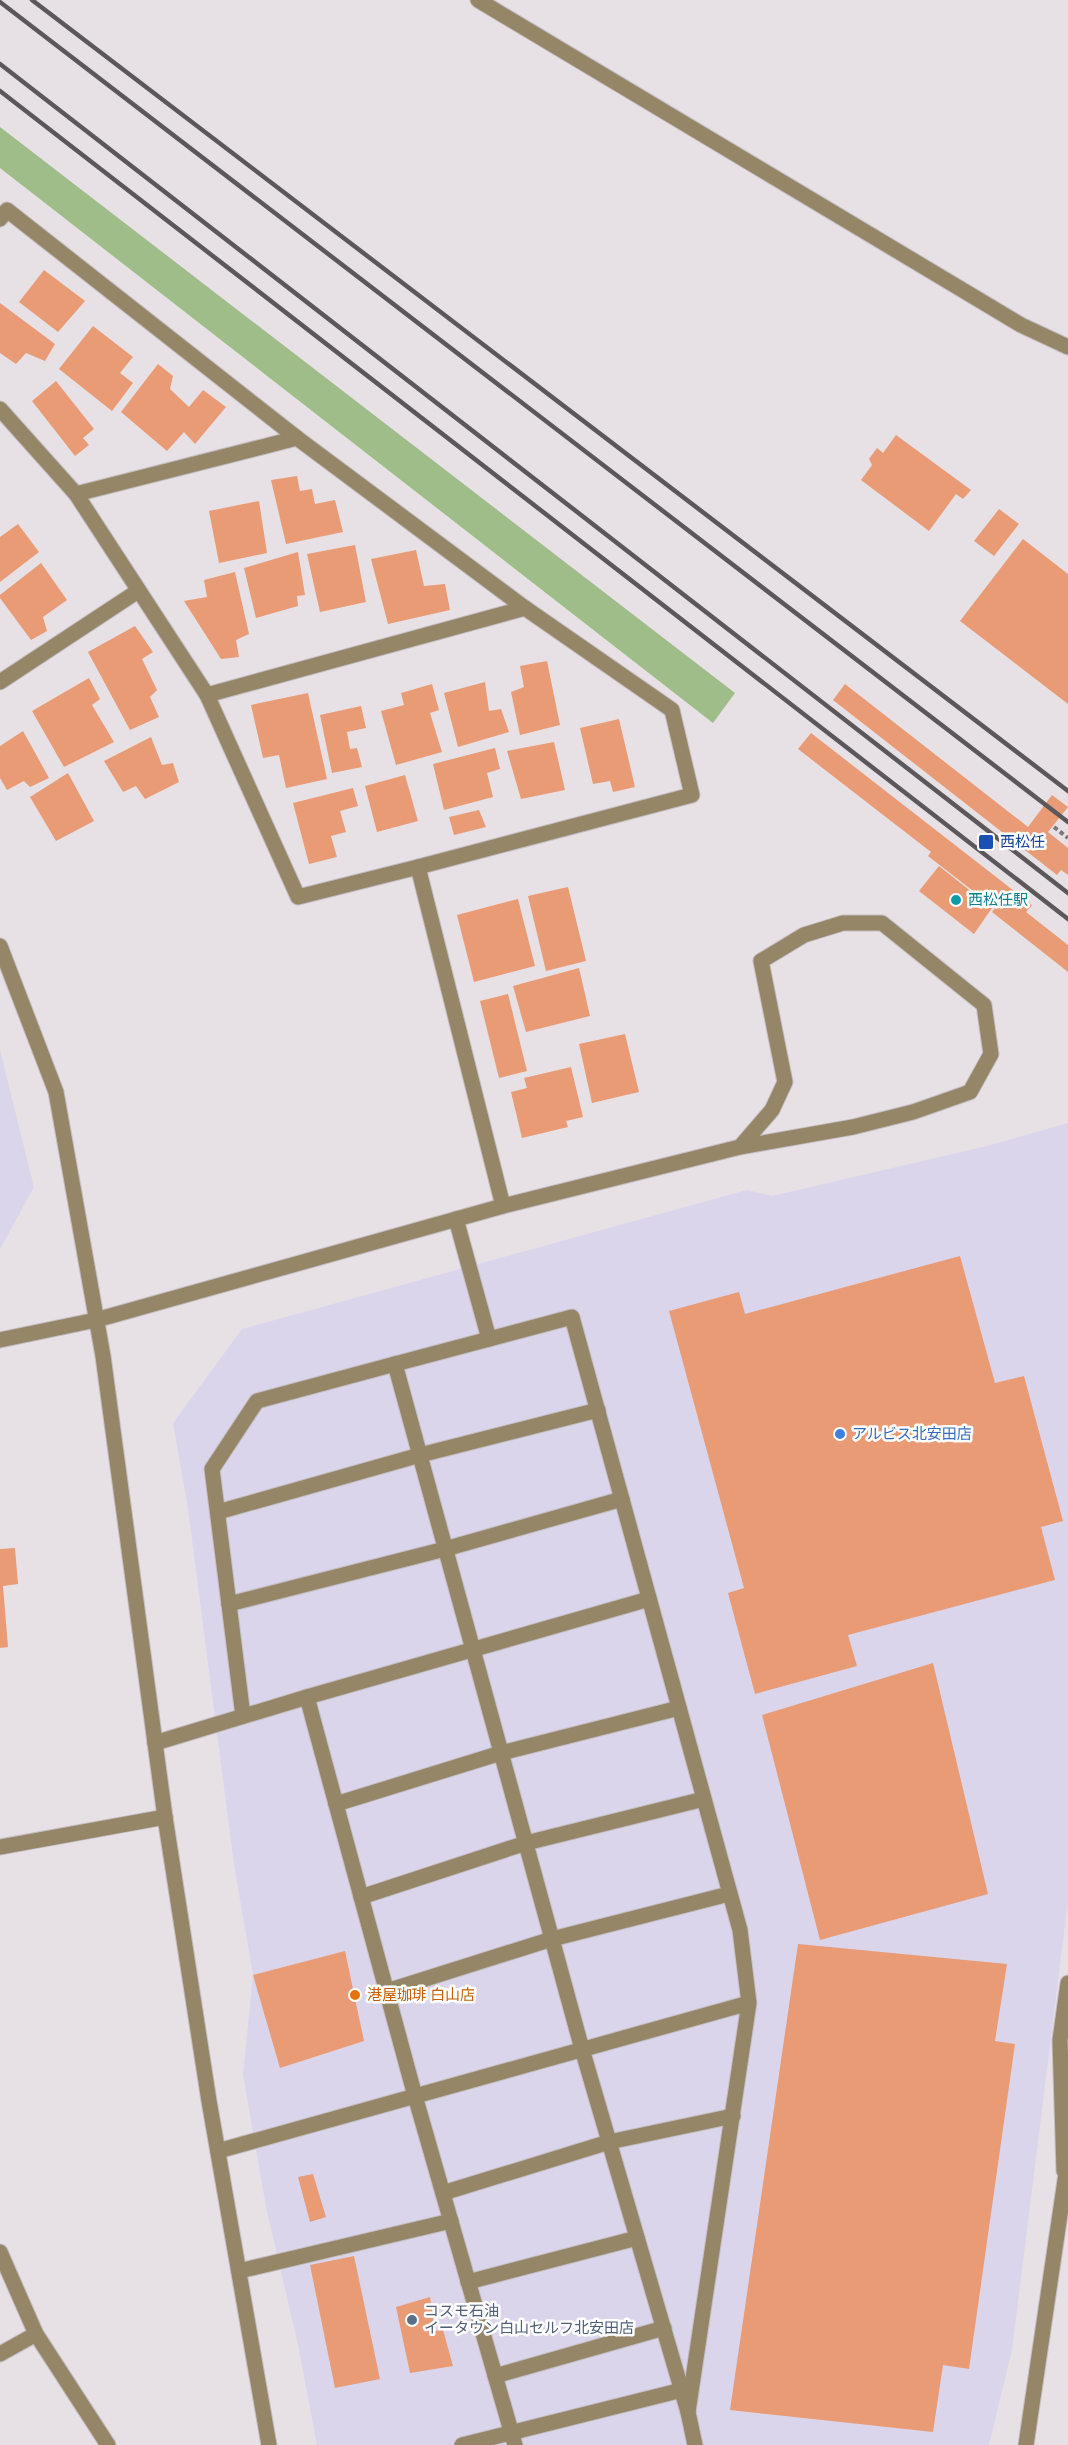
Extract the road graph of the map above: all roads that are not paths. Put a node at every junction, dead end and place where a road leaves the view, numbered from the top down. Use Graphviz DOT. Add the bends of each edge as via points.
graph roads {
  1 [pos="478,0"];
  2 [pos="0,219"];
  3 [pos="1068,347"];
  4 [pos="0,409"];
  5 [pos="297,438"];
  6 [pos="76,494"];
  7 [pos="138,591"];
  8 [pos="525,608"];
  9 [pos="0,682"];
  10 [pos="207,695"];
  11 [pos="418,867"];
  12 [pos="0,946"];
  13 [pos="740,1147"];
  14 [pos="502,1206"];
  15 [pos="456,1219"];
  16 [pos="96,1320"];
  17 [pos="489,1339"];
  18 [pos="0,1340"];
  19 [pos="395,1364"];
  20 [pos="598,1410"];
  21 [pos="420,1455"];
  22 [pos="622,1499"];
  23 [pos="218,1512"];
  24 [pos="445,1549"];
  25 [pos="650,1599"];
  26 [pos="229,1604"];
  27 [pos="473,1648"];
  28 [pos="307,1697"];
  29 [pos="679,1708"];
  30 [pos="243,1716"];
  31 [pos="155,1743"];
  32 [pos="501,1753"];
  33 [pos="704,1799"];
  34 [pos="336,1804"];
  35 [pos="165,1817"];
  36 [pos="526,1843"];
  37 [pos="0,1847"];
  38 [pos="729,1894"];
  39 [pos="361,1897"];
  40 [pos="552,1939"];
  41 [pos="1068,1983"];
  42 [pos="387,1991"];
  43 [pos="749,2003"];
  44 [pos="582,2049"];
  45 [pos="416,2096"];
  46 [pos="733,2116"];
  47 [pos="609,2142"];
  48 [pos="218,2151"];
  49 [pos="1068,2160"];
  50 [pos="1064,2185"];
  51 [pos="443,2193"];
  52 [pos="451,2220"];
  53 [pos="637,2238"];
  54 [pos="0,2252"];
  55 [pos="239,2271"];
  56 [pos="468,2282"];
  57 [pos="664,2328"];
  58 [pos="36,2334"];
  59 [pos="0,2354"];
  60 [pos="495,2376"];
  61 [pos="682,2390"];
  62 [pos="688,2412"];
  63 [pos="513,2439"];
  64 [pos="108,2445"];
  65 [pos="269,2445"];
  66 [pos="462,2445"];
  67 [pos="695,2445"];
  68 [pos="1026,2445"];
  1 -- 3 [label="street" via="1021,325"];
  2 -- 5 [label="street" via="7,210"];
  4 -- 6 [label="street"];
  5 -- 6 [label="street"];
  5 -- 8 [label="street"];
  6 -- 7 [label="street"];
  7 -- 9 [label="street"];
  7 -- 10 [label="street"];
  8 -- 10 [label="street"];
  8 -- 11 [label="street" via="672,710 692,795"];
  10 -- 11 [label="street" via="298,897"];
  11 -- 14 [label="street"];
  12 -- 16 [label="street" via="56,1092"];
  13 -- 13 [label="street" via="772,1110 785,1083 761,961 804,934 843,923 882,923 984,1005 992,1054 970,1092 913,1112"];
  13 -- 14 [label="street"];
  14 -- 15 [label="street"];
  15 -- 16 [label="street"];
  15 -- 17 [label="street"];
  16 -- 18 [label="street"];
  16 -- 31 [label="street"];
  17 -- 19 [label="street"];
  17 -- 20 [label="street" via="572,1317"];
  19 -- 21 [label="street"];
  19 -- 23 [label="street" via="257,1401 212,1469"];
  20 -- 21 [label="street"];
  20 -- 22 [label="street"];
  21 -- 23 [label="street"];
  21 -- 24 [label="street"];
  22 -- 24 [label="street"];
  22 -- 25 [label="street"];
  23 -- 26 [label="street"];
  24 -- 26 [label="street"];
  24 -- 27 [label="street"];
  25 -- 27 [label="street"];
  25 -- 29 [label="street"];
  26 -- 30 [label="street"];
  27 -- 28 [label="street"];
  27 -- 32 [label="street"];
  28 -- 30 [label="street"];
  28 -- 34 [label="street"];
  29 -- 32 [label="street"];
  29 -- 33 [label="street"];
  30 -- 31 [label="street"];
  31 -- 35 [label="street"];
  32 -- 34 [label="street"];
  32 -- 36 [label="street"];
  33 -- 36 [label="street"];
  33 -- 38 [label="street"];
  34 -- 39 [label="street"];
  35 -- 37 [label="street"];
  35 -- 48 [label="street"];
  36 -- 39 [label="street"];
  36 -- 40 [label="street"];
  38 -- 40 [label="street"];
  38 -- 43 [label="street" via="740,1930"];
  39 -- 42 [label="street"];
  40 -- 42 [label="street"];
  40 -- 44 [label="street"];
  41 -- 50 [label="street" via="1060,2040"];
  42 -- 45 [label="street"];
  43 -- 44 [label="street"];
  43 -- 46 [label="street"];
  44 -- 45 [label="street"];
  44 -- 47 [label="street"];
  45 -- 48 [label="street"];
  45 -- 51 [label="street"];
  46 -- 47 [label="street"];
  46 -- 62 [label="street"];
  47 -- 51 [label="street"];
  47 -- 53 [label="street"];
  48 -- 55 [label="street"];
  49 -- 50 [label="street"];
  50 -- 68 [label="street"];
  51 -- 52 [label="street"];
  52 -- 55 [label="street"];
  52 -- 56 [label="street"];
  53 -- 56 [label="street"];
  53 -- 57 [label="street"];
  54 -- 58 [label="street"];
  55 -- 65 [label="street"];
  56 -- 60 [label="street"];
  57 -- 60 [label="street"];
  57 -- 61 [label="street"];
  58 -- 59 [label="street"];
  58 -- 64 [label="street"];
  60 -- 63 [label="street"];
  61 -- 62 [label="street"];
  61 -- 63 [label="street"];
  62 -- 67 [label="street"];
  63 -- 66 [label="street"];
}
